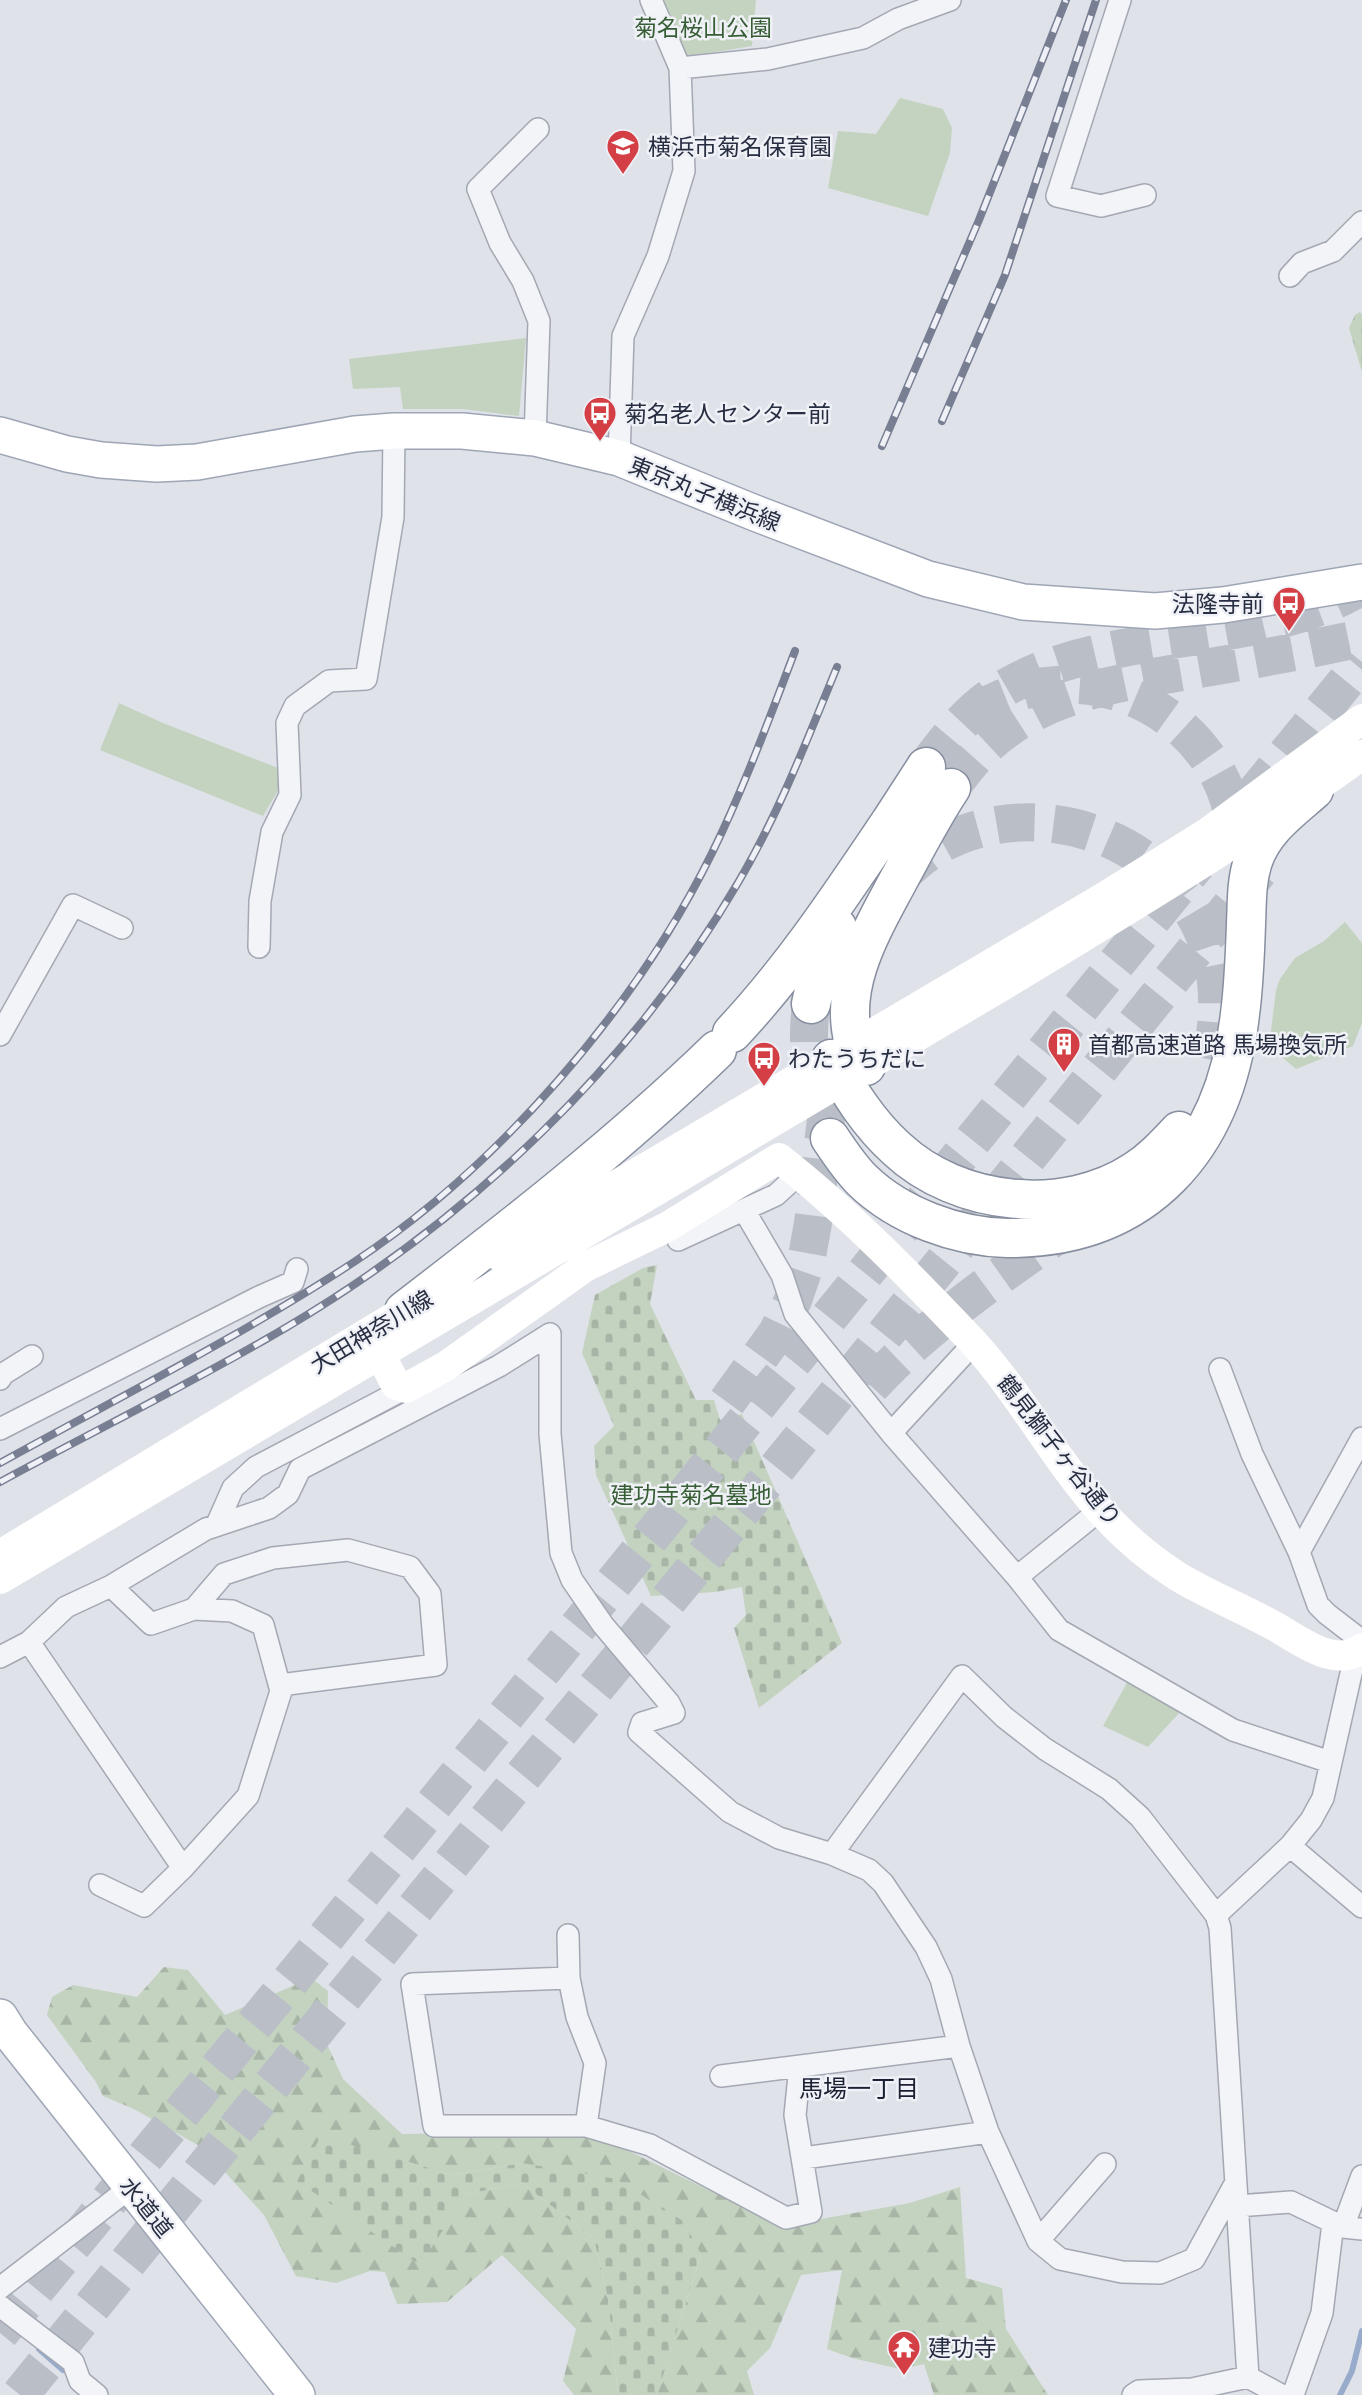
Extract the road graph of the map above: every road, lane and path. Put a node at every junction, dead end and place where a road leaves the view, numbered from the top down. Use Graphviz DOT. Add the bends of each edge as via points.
graph roads {
  1 [pos="651,0"];
  2 [pos="950,0"];
  3 [pos="1120,0"];
  4 [pos="680,68"];
  5 [pos="538,129"];
  6 [pos="1145,195"];
  7 [pos="1362,222"];
  8 [pos="1290,276"];
  9 [pos="394,430"];
  10 [pos="0,435"];
  11 [pos="535,438"];
  12 [pos="619,458"];
  13 [pos="1362,582"];
  14 [pos="1362,719"];
  15 [pos="1362,755"];
  16 [pos="1314,790"];
  17 [pos="891,821"];
  18 [pos="122,928"];
  19 [pos="259,947"];
  20 [pos="811,1004"];
  21 [pos="0,1035"];
  22 [pos="848,1063"];
  23 [pos="1209,1074"];
  24 [pos="750,1121"];
  25 [pos="830,1138"];
  26 [pos="799,1174"];
  27 [pos="744,1209"];
  28 [pos="678,1240"];
  29 [pos="297,1269"];
  30 [pos="404,1311"];
  31 [pos="974,1343"];
  32 [pos="380,1353"];
  33 [pos="32,1356"];
  34 [pos="1220,1369"];
  35 [pos="0,1379"];
  36 [pos="406,1388"];
  37 [pos="0,1429"];
  38 [pos="891,1433"];
  39 [pos="1362,1438"];
  40 [pos="1100,1510"];
  41 [pos="216,1524"];
  42 [pos="1299,1552"];
  43 [pos="0,1555"];
  44 [pos="1017,1577"];
  45 [pos="0,1579"];
  46 [pos="111,1586"];
  47 [pos="194,1609"];
  48 [pos="29,1642"];
  49 [pos="1359,1648"];
  50 [pos="0,1657"];
  51 [pos="280,1685"];
  52 [pos="1330,1762"];
  53 [pos="1290,1846"];
  54 [pos="832,1854"];
  55 [pos="183,1868"];
  56 [pos="100,1885"];
  57 [pos="1362,1907"];
  58 [pos="1216,1915"];
  59 [pos="568,1935"];
  60 [pos="569,1978"];
  61 [pos="0,2017"];
  62 [pos="959,2046"];
  63 [pos="800,2066"];
  64 [pos="721,2076"];
  65 [pos="586,2126"];
  66 [pos="988,2132"];
  67 [pos="804,2158"];
  68 [pos="1105,2164"];
  69 [pos="1362,2176"];
  70 [pos="1235,2184"];
  71 [pos="131,2187"];
  72 [pos="1237,2206"];
  73 [pos="1346,2226"];
  74 [pos="1038,2241"];
  75 [pos="0,2288"];
  76 [pos="0,2306"];
  77 [pos="1248,2377"];
  78 [pos="97,2395"];
  79 [pos="297,2395"];
  80 [pos="1133,2395"];
  81 [pos="1280,2395"];
  82 [pos="1293,2395"];
  1 -- 4 [label="street"];
  2 -- 4 [label="street" via="863,38 768,59"];
  3 -- 6 [label="street" via="1057,196 1101,206"];
  4 -- 12 [label="street" via="684,171 658,256 623,336"];
  5 -- 11 [label="street" via="478,189 539,321"];
  7 -- 8 [label="street" via="1334,251 1302,263"];
  9 -- 10 [label="main road, 東京丸子横浜線" via="197,463 157,464 67,454"];
  9 -- 11 [label="main road, 東京丸子横浜線" via="462,430"];
  9 -- 19 [label="street" via="393,517 366,679 329,681 295,706 288,723 290,795 272,832 260,901"];
  11 -- 12 [label="main road, 東京丸子横浜線"];
  12 -- 13 [label="main road, 東京丸子横浜線" via="928,579 1023,602 1155,611"];
  14 -- 22 [label="main road" via="1207,833"];
  15 -- 16 [label="main road"];
  16 -- 22 [label="main road" via="1157,892"];
  16 -- 25 [label="highway" via="1277,822 1253,859 1240,1015 1226,1085 1213,1118 1193,1149 1149,1196 1090,1228 1056,1236 996,1237 962,1232 907,1212 884,1198 863,1181"];
  17 -- 20 [label="highway" via="830,941"];
  17 -- 22 [label="highway" via="938,778 934,814 859,961 850,1005"];
  17 -- 30 [label="highway" via="784,974 724,1041 596,1160"];
  18 -- 21 [label="street" via="73,905"];
  22 -- 23 [label="highway" via="877,1129 898,1151 953,1184 1018,1200 1080,1194 1135,1171 1179,1131"];
  22 -- 24 [label="main road"];
  24 -- 30 [label="main road, 大田神奈川線"];
  24 -- 32 [label="main road, 大田神奈川線"];
  26 -- 27 [label="street" via="776,1195"];
  26 -- 31 [label="main road, 鶴見獅子ヶ谷通り" via="898,1264"];
  26 -- 36 [label="main road" via="779,1158 667,1227 585,1267 446,1366"];
  27 -- 28 [label="street"];
  27 -- 38 [label="street" via="782,1275 795,1314"];
  29 -- 37 [label="street" via="293,1282"];
  30 -- 43 [label="main road, 大田神奈川線"];
  31 -- 38 [label="street"];
  31 -- 40 [label="main road, 鶴見獅子ヶ谷通り"];
  32 -- 36 [label="main road, 大田神奈川線" via="396,1385"];
  32 -- 45 [label="main road, 大田神奈川線"];
  33 -- 35 [label="street"];
  34 -- 42 [label="street" via="1252,1454"];
  36 -- 41 [label="street" via="256,1467 233,1488"];
  38 -- 44 [label="street"];
  39 -- 42 [label="street"];
  40 -- 44 [label="street"];
  40 -- 49 [label="main road, 鶴見獅子ヶ谷通り" via="1178,1576 1325,1655"];
  41 -- 46 [label="street"];
  41 -- 54 [label="street" via="270,1508 288,1494 300,1469 499,1366 550,1334 550,1434 561,1553 572,1580 603,1625 674,1713 642,1723 639,1732 730,1812 779,1838"];
  42 -- 49 [label="street" via="1318,1605"];
  44 -- 52 [label="street" via="1059,1630 1233,1730"];
  46 -- 47 [label="street" via="151,1624"];
  46 -- 48 [label="street" via="66,1607"];
  47 -- 51 [label="street" via="232,1611 263,1625"];
  47 -- 51 [label="street" via="224,1574 273,1558 348,1550 410,1567 430,1594 436,1665"];
  48 -- 50 [label="street"];
  48 -- 55 [label="street"];
  49 -- 52 [label="street"];
  51 -- 55 [label="street" via="248,1796"];
  52 -- 53 [label="street" via="1323,1798"];
  53 -- 57 [label="street"];
  53 -- 58 [label="street"];
  54 -- 58 [label="street" via="962,1676 1004,1717 1109,1789 1140,1817"];
  54 -- 62 [label="street" via="869,1870 883,1883 926,1947 941,1979"];
  55 -- 56 [label="street" via="144,1906"];
  58 -- 70 [label="street"];
  59 -- 60 [label="street"];
  60 -- 65 [label="street" via="577,2017 595,2063"];
  60 -- 65 [label="street" via="412,1984 434,2126"];
  61 -- 71 [label="main road, 水道道"];
  62 -- 63 [label="street"];
  62 -- 66 [label="street"];
  63 -- 64 [label="street"];
  63 -- 67 [label="street" via="795,2115"];
  65 -- 67 [label="street" via="650,2145 786,2218 811,2212"];
  66 -- 67 [label="street"];
  66 -- 74 [label="street"];
  68 -- 74 [label="street"];
  69 -- 73 [label="street"];
  70 -- 72 [label="street"];
  70 -- 74 [label="street" via="1194,2259 1160,2273 1122,2272 1060,2259"];
  71 -- 75 [label="street"];
  71 -- 79 [label="main road, 水道道"];
  72 -- 73 [label="street" via="1291,2202"];
  72 -- 77 [label="street"];
  73 -- 82 [label="street"];
  76 -- 78 [label="street"];
  77 -- 80 [label="street"];
  77 -- 81 [label="street"];
}
